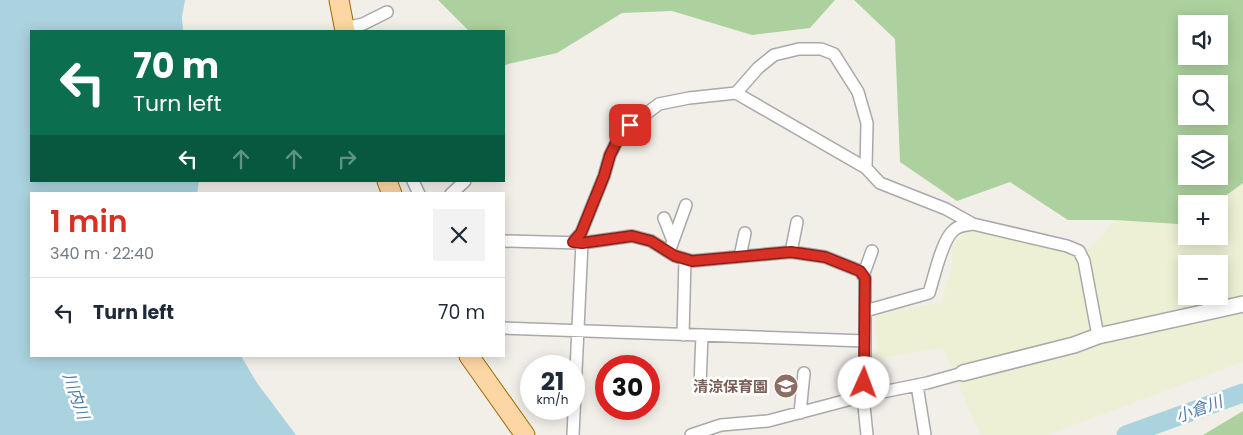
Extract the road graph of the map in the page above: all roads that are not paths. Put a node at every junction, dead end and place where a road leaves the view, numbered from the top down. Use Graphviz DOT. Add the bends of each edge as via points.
graph roads {
  1 [pos="339,0"];
  2 [pos="387,12"];
  3 [pos="344,30"];
  4 [pos="736,93"];
  5 [pos="866,168"];
  6 [pos="464,182"];
  7 [pos="453,192"];
  8 [pos="686,205"];
  9 [pos="664,218"];
  10 [pos="797,222"];
  11 [pos="973,224"];
  12 [pos="745,233"];
  13 [pos="505,241"];
  14 [pos="577,242"];
  15 [pos="671,247"];
  16 [pos="872,251"];
  17 [pos="791,252"];
  18 [pos="740,256"];
  19 [pos="686,259"];
  20 [pos="864,276"];
  21 [pos="1243,304"];
  22 [pos="865,311"];
  23 [pos="505,328"];
  24 [pos="578,331"];
  25 [pos="683,335"];
  26 [pos="702,336"];
  27 [pos="1098,336"];
  28 [pos="865,342"];
  29 [pos="470,357"];
  30 [pos="963,373"];
  31 [pos="804,374"];
  32 [pos="700,385"];
  33 [pos="917,385"];
  34 [pos="863,396"];
  35 [pos="800,413"];
  36 [pos="525,435"];
  37 [pos="573,435"];
  38 [pos="691,435"];
  39 [pos="867,435"];
  40 [pos="925,435"];
  1 -- 3 [label="main road"];
  2 -- 3 [label="street"];
  4 -- 5 [label="street"];
  4 -- 5 [label="street" via="774,55 799,49 821,49 834,54 858,92 866,123"];
  4 -- 14 [label="street" via="659,104 630,125 610,155"];
  5 -- 11 [label="street" via="880,183 946,209"];
  6 -- 7 [label="street"];
  8 -- 15 [label="street"];
  9 -- 15 [label="street"];
  10 -- 17 [label="street"];
  11 -- 22 [label="street" via="959,226 946,239 929,293"];
  11 -- 27 [label="street" via="1079,251 1084,260"];
  12 -- 18 [label="street"];
  13 -- 14 [label="street"];
  14 -- 15 [label="street" via="632,236"];
  14 -- 24 [label="street"];
  15 -- 19 [label="street" via="675,256"];
  16 -- 20 [label="street"];
  17 -- 18 [label="street"];
  17 -- 20 [label="street" via="825,257 860,271"];
  18 -- 19 [label="street"];
  19 -- 25 [label="street"];
  20 -- 22 [label="street"];
  21 -- 27 [label="street"];
  22 -- 28 [label="street"];
  23 -- 24 [label="street"];
  24 -- 25 [label="street"];
  24 -- 37 [label="street"];
  25 -- 26 [label="street"];
  26 -- 28 [label="street"];
  26 -- 32 [label="street"];
  27 -- 30 [label="street" via="1074,346"];
  28 -- 34 [label="street"];
  29 -- 36 [label="main road"];
  30 -- 33 [label="street"];
  31 -- 35 [label="street"];
  33 -- 34 [label="street"];
  33 -- 40 [label="street"];
  34 -- 35 [label="street"];
  34 -- 39 [label="street"];
  35 -- 38 [label="street" via="768,422 721,425"];
}
